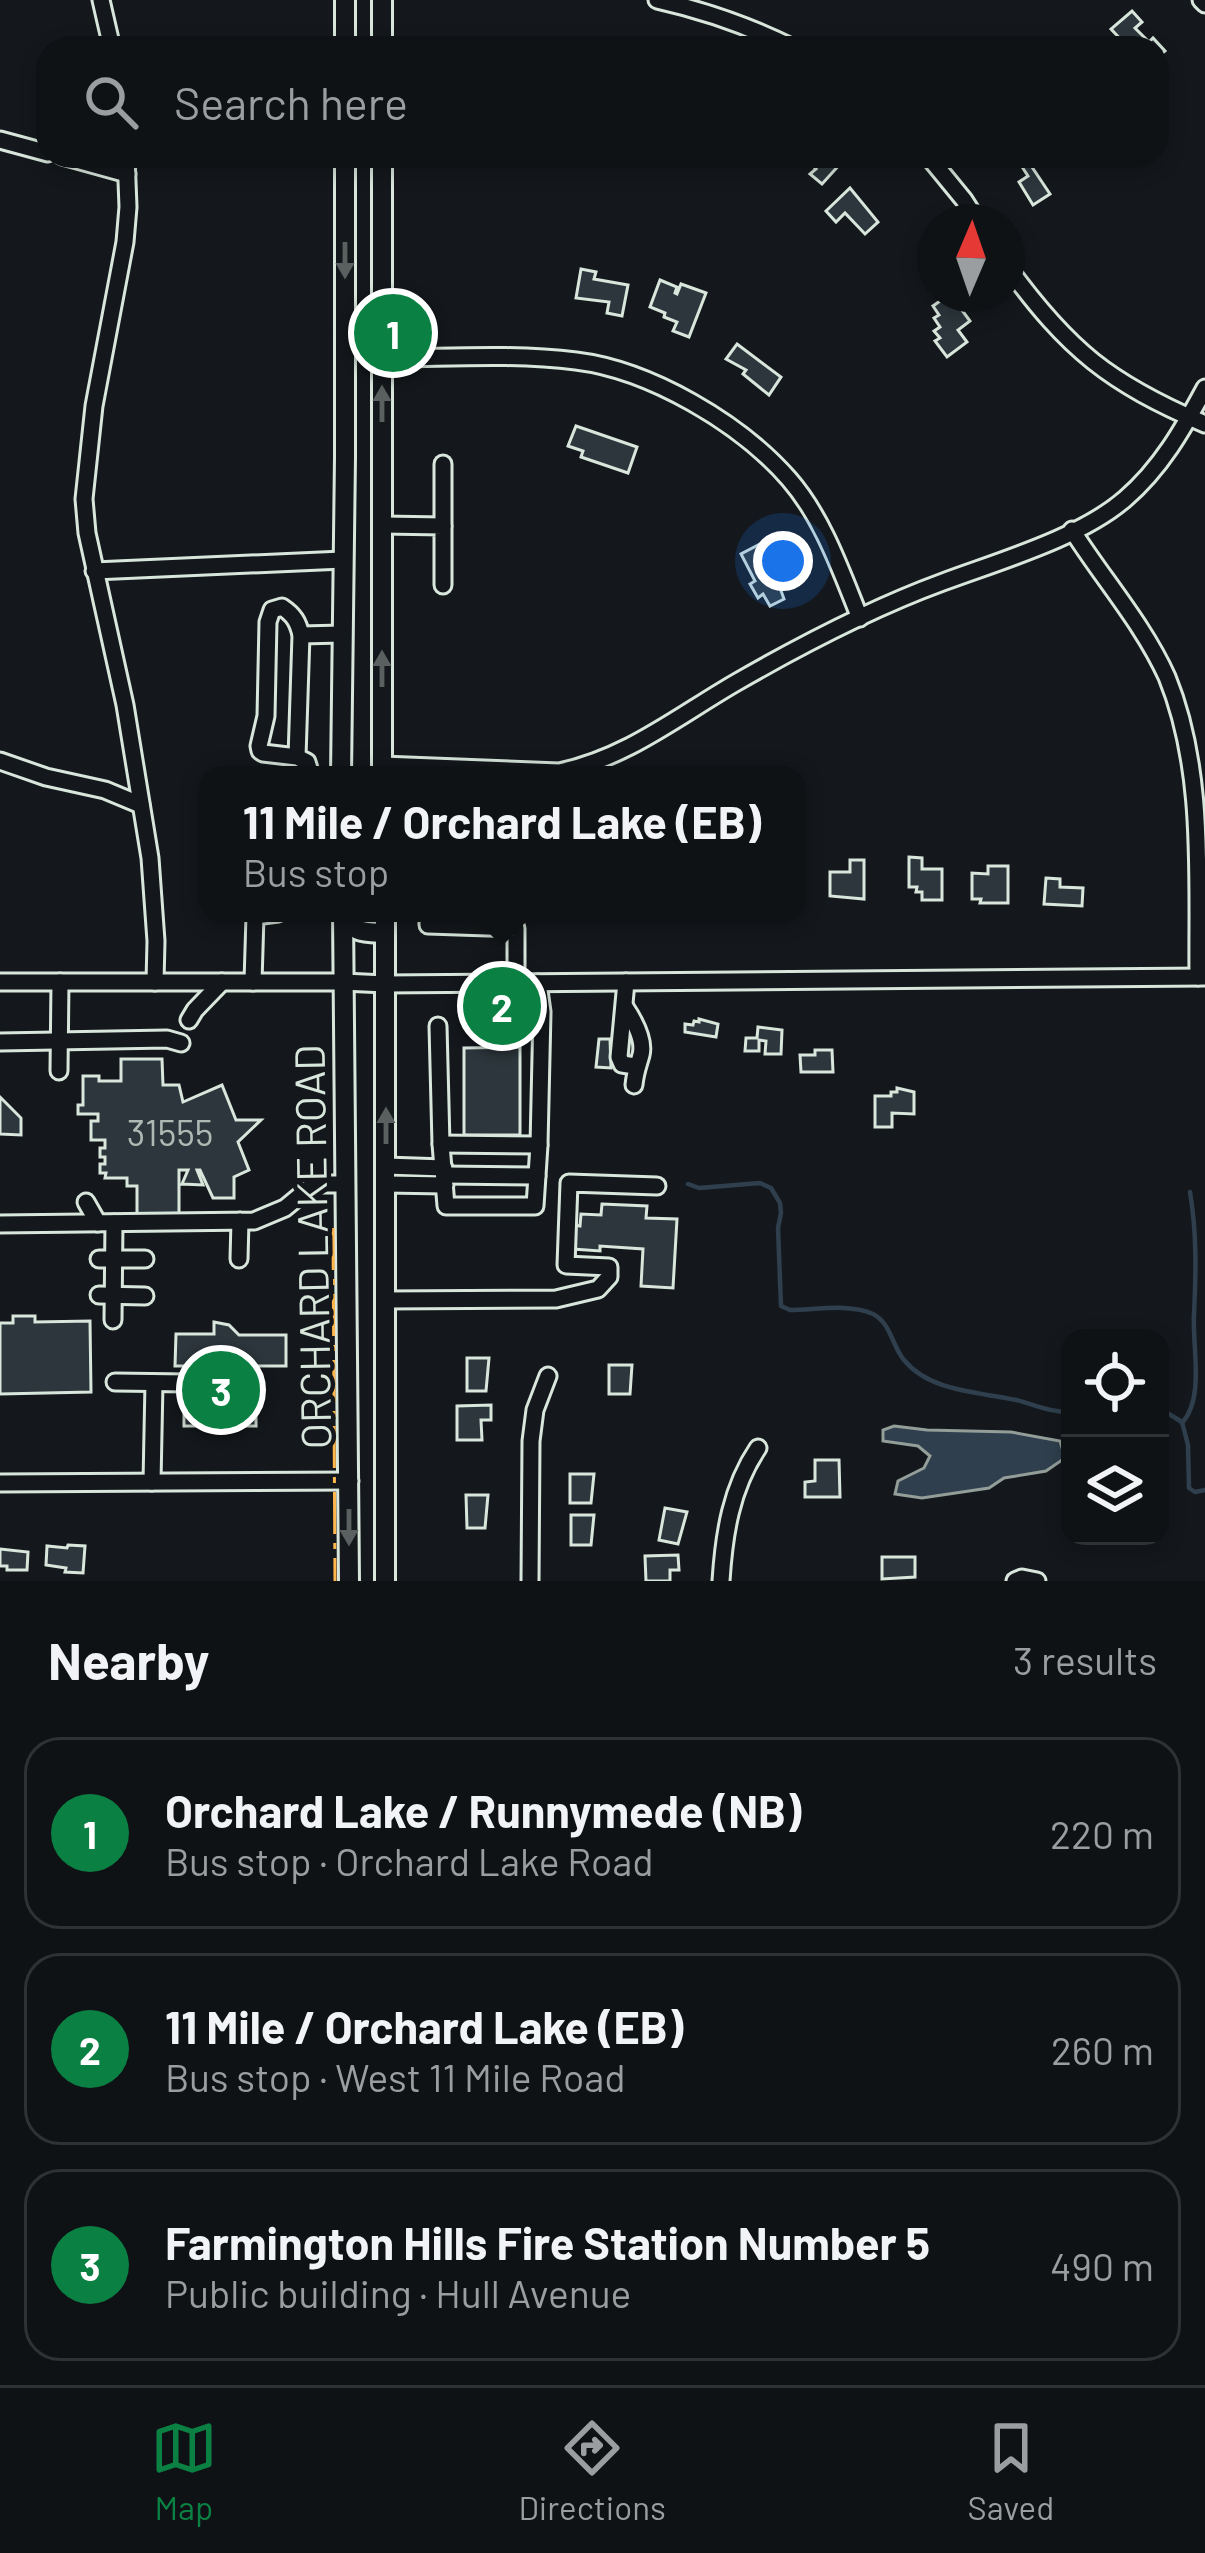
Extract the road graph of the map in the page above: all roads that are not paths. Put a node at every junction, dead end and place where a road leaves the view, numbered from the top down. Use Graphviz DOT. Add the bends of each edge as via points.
graph roads {
  1 [pos="101,0"];
  2 [pos="345,0"];
  3 [pos="382,0"];
  4 [pos="657,0"];
  5 [pos="109,36"];
  6 [pos="345,36"];
  7 [pos="382,36"];
  8 [pos="768,36"];
  9 [pos="0,140"];
  10 [pos="36,150"];
  11 [pos="105,168"];
  12 [pos="127,168"];
  13 [pos="345,168"];
  14 [pos="382,168"];
  15 [pos="938,168"];
  16 [pos="127,174"];
  17 [pos="967,204"];
  18 [pos="1025,291"];
  19 [pos="382,358"];
  20 [pos="1205,388"];
  21 [pos="1197,420"];
  22 [pos="346,457"];
  23 [pos="443,464"];
  24 [pos="383,484"];
  25 [pos="382,525"];
  26 [pos="443,526"];
  27 [pos="1072,530"];
  28 [pos="343,560"];
  29 [pos="382,563"];
  30 [pos="94,571"];
  31 [pos="443,585"];
  32 [pos="860,618"];
  33 [pos="342,634"];
  34 [pos="301,635"];
  35 [pos="297,757"];
  36 [pos="0,761"];
  37 [pos="308,766"];
  38 [pos="341,766"];
  39 [pos="382,766"];
  40 [pos="588,766"];
  41 [pos="141,805"];
  42 [pos="255,922"];
  43 [pos="343,922"];
  44 [pos="348,922"];
  45 [pos="480,922"];
  46 [pos="385,923"];
  47 [pos="1201,977"];
  48 [pos="0,982"];
  49 [pos="60,982"];
  50 [pos="155,982"];
  51 [pos="222,982"];
  52 [pos="253,982"];
  53 [pos="343,982"];
  54 [pos="516,982"];
  55 [pos="626,982"];
  56 [pos="538,983"];
  57 [pos="386,984"];
  58 [pos="189,1020"];
  59 [pos="438,1026"];
  60 [pos="345,1035"];
  61 [pos="60,1041"];
  62 [pos="0,1042"];
  63 [pos="181,1043"];
  64 [pos="386,1052"];
  65 [pos="59,1071"];
  66 [pos="634,1085"];
  67 [pos="441,1144"];
  68 [pos="539,1145"];
  69 [pos="386,1175"];
  70 [pos="444,1176"];
  71 [pos="537,1176"];
  72 [pos="346,1184"];
  73 [pos="657,1186"];
  74 [pos="86,1202"];
  75 [pos="240,1222"];
  76 [pos="106,1223"];
  77 [pos="0,1224"];
  78 [pos="239,1258"];
  79 [pos="106,1259"];
  80 [pos="145,1259"];
  81 [pos="106,1295"];
  82 [pos="145,1296"];
  83 [pos="385,1300"];
  84 [pos="113,1320"];
  85 [pos="346,1336"];
  86 [pos="385,1353"];
  87 [pos="548,1376"];
  88 [pos="115,1382"];
  89 [pos="154,1383"];
  90 [pos="187,1383"];
  91 [pos="347,1390"];
  92 [pos="385,1390"];
  93 [pos="758,1448"];
  94 [pos="350,1481"];
  95 [pos="152,1482"];
  96 [pos="0,1483"];
  97 [pos="349,1581"];
  98 [pos="374,1581"];
  99 [pos="385,1581"];
  100 [pos="530,1581"];
  101 [pos="721,1581"];
  102 [pos="1015,1581"];
  103 [pos="1037,1581"];
  1 -- 5 [label="street"];
  2 -- 6 [label="main road"];
  3 -- 7 [label="main road"];
  4 -- 8 [label="street"];
  9 -- 10 [label="street"];
  11 -- 16 [label="street"];
  12 -- 16 [label="street"];
  13 -- 22 [label="main road, one-way"];
  14 -- 19 [label="main road"];
  15 -- 17 [label="street"];
  16 -- 30 [label="street" via="125,242 86,458"];
  18 -- 21 [label="street" via="1104,373"];
  24 -- 19 [label="main road, one-way"];
  19 -- 32 [label="street" via="578,361 667,388 753,445 790,481"];
  20 -- 21 [label="street"];
  21 -- 27 [label="street" via="1123,501"];
  22 -- 24 [label="main road" via="353,477"];
  22 -- 28 [label="main road"];
  23 -- 26 [label="street"];
  24 -- 25 [label="main road"];
  25 -- 26 [label="street"];
  25 -- 29 [label="main road"];
  26 -- 31 [label="street"];
  27 -- 32 [label="street"];
  27 -- 47 [label="street" via="1142,631 1182,713 1197,800"];
  28 -- 29 [label="main road" via="362,554"];
  28 -- 30 [label="street"];
  28 -- 33 [label="main road"];
  39 -- 29 [label="main road, one-way"];
  30 -- 41 [label="street"];
  32 -- 40 [label="street"];
  33 -- 34 [label="street"];
  33 -- 38 [label="main road"];
  34 -- 35 [label="street"];
  34 -- 35 [label="street" via="292,614 272,610 259,746"];
  35 -- 37 [label="street"];
  36 -- 41 [label="street"];
  41 -- 50 [label="street"];
  42 -- 52 [label="street"];
  43 -- 53 [label="main road, ORCHARD LAKE ROAD"];
  44 -- 46 [label="main road" via="360,932"];
  45 -- 54 [label="street" via="515,928"];
  46 -- 57 [label="main road, ORCHARD LAKE ROAD"];
  47 -- 55 [label="street"];
  48 -- 49 [label="street"];
  49 -- 50 [label="street"];
  49 -- 61 [label="street"];
  50 -- 51 [label="street"];
  51 -- 52 [label="street"];
  51 -- 58 [label="street"];
  52 -- 53 [label="street"];
  53 -- 57 [label="street"];
  53 -- 60 [label="main road, ORCHARD LAKE ROAD"];
  54 -- 56 [label="street"];
  54 -- 57 [label="street"];
  55 -- 56 [label="street"];
  55 -- 66 [label="street" via="618,1045 622,1064 635,1066"];
  56 -- 68 [label="street"];
  57 -- 64 [label="main road, ORCHARD LAKE ROAD"];
  59 -- 67 [label="street"];
  60 -- 64 [label="main road" via="367,1035"];
  60 -- 72 [label="main road, ORCHARD LAKE ROAD"];
  61 -- 62 [label="street"];
  61 -- 63 [label="street"];
  61 -- 65 [label="street"];
  69 -- 64 [label="main road, ORCHARD LAKE ROAD, one-way"];
  67 -- 68 [label="street"];
  67 -- 70 [label="street"];
  68 -- 71 [label="street"];
  69 -- 70 [label="street"];
  69 -- 83 [label="main road, ORCHARD LAKE ROAD"];
  70 -- 71 [label="street"];
  70 -- 71 [label="street" via="446,1206 535,1207"];
  72 -- 75 [label="street" via="314,1184 271,1216"];
  72 -- 85 [label="main road, ORCHARD LAKE ROAD"];
  73 -- 83 [label="street" via="569,1183 566,1265 609,1267 598,1289 556,1299"];
  74 -- 76 [label="street"];
  75 -- 76 [label="street"];
  75 -- 78 [label="street"];
  76 -- 77 [label="street"];
  76 -- 79 [label="street"];
  79 -- 80 [label="street"];
  79 -- 81 [label="street"];
  81 -- 82 [label="street"];
  81 -- 84 [label="street"];
  83 -- 86 [label="main road, ORCHARD LAKE ROAD"];
  85 -- 86 [label="main road" via="362,1352"];
  85 -- 91 [label="main road, ORCHARD LAKE ROAD"];
  86 -- 92 [label="main road, ORCHARD LAKE ROAD"];
  87 -- 100 [label="street" via="531,1441"];
  88 -- 89 [label="street"];
  89 -- 90 [label="street"];
  89 -- 95 [label="street"];
  91 -- 92 [label="main road"];
  91 -- 94 [label="main road, ORCHARD LAKE ROAD"];
  92 -- 99 [label="main road, ORCHARD LAKE ROAD"];
  93 -- 101 [label="street" via="729,1511"];
  94 -- 95 [label="street"];
  94 -- 97 [label="main road, ORCHARD LAKE ROAD, one-way"];
  94 -- 98 [label="main road" via="372,1480"];
  95 -- 96 [label="street"];
  102 -- 103 [label="street"];
}
